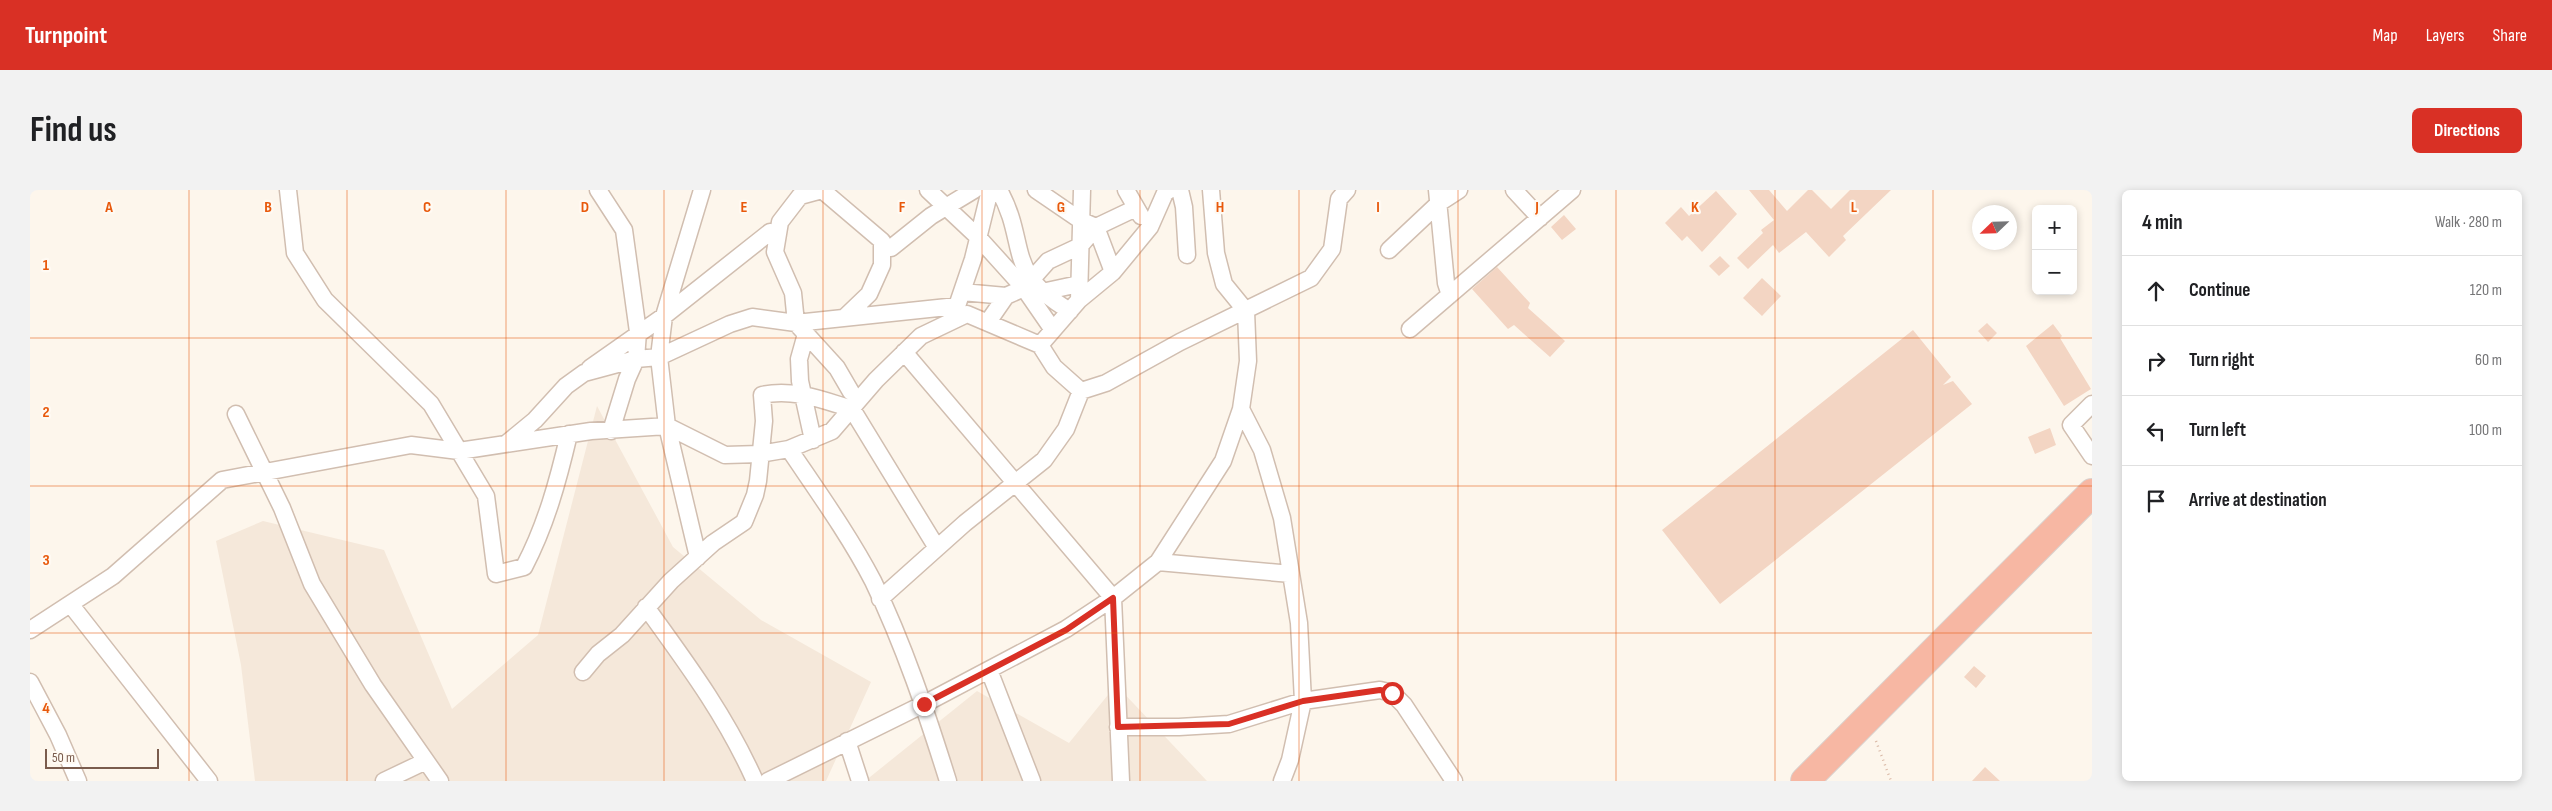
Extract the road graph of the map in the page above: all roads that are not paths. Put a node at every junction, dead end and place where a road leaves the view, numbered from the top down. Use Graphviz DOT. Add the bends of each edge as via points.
graph roads {
  1 [pos="288,190"];
  2 [pos="598,190"];
  3 [pos="702,190"];
  4 [pos="928,190"];
  5 [pos="974,190"];
  6 [pos="990,190"];
  7 [pos="999,190"];
  8 [pos="1036,190"];
  9 [pos="1082,190"];
  10 [pos="1126,190"];
  11 [pos="1170,190"];
  12 [pos="1180,190"];
  13 [pos="1211,190"];
  14 [pos="1459,190"];
  15 [pos="1514,190"];
  16 [pos="1572,190"];
  17 [pos="1340,193"];
  18 [pos="1438,197"];
  19 [pos="947,208"];
  20 [pos="1136,208"];
  21 [pos="1540,218"];
  22 [pos="1080,220"];
  23 [pos="1096,227"];
  24 [pos="1150,227"];
  25 [pos="770,232"];
  26 [pos="978,237"];
  27 [pos="1080,246"];
  28 [pos="891,248"];
  29 [pos="1389,250"];
  30 [pos="1187,255"];
  31 [pos="1113,272"];
  32 [pos="1027,284"];
  33 [pos="962,292"];
  34 [pos="1042,292"];
  35 [pos="1450,295"];
  36 [pos="1006,296"];
  37 [pos="1076,298"];
  38 [pos="1246,311"];
  39 [pos="664,316"];
  40 [pos="845,317"];
  41 [pos="988,322"];
  42 [pos="801,329"];
  43 [pos="1410,329"];
  44 [pos="1053,330"];
  45 [pos="638,332"];
  46 [pos="1040,345"];
  47 [pos="904,352"];
  48 [pos="659,357"];
  49 [pos="636,359"];
  50 [pos="584,373"];
  51 [pos="1081,391"];
  52 [pos="851,392"];
  53 [pos="804,395"];
  54 [pos="2092,404"];
  55 [pos="852,409"];
  56 [pos="1242,409"];
  57 [pos="236,414"];
  58 [pos="667,426"];
  59 [pos="610,431"];
  60 [pos="569,434"];
  61 [pos="813,440"];
  62 [pos="506,444"];
  63 [pos="789,449"];
  64 [pos="459,451"];
  65 [pos="760,454"];
  66 [pos="2092,456"];
  67 [pos="265,473"];
  68 [pos="1017,482"];
  69 [pos="2092,493"];
  70 [pos="937,548"];
  71 [pos="698,557"];
  72 [pos="1158,562"];
  73 [pos="1292,574"];
  74 [pos="1113,598"];
  75 [pos="880,599"];
  76 [pos="71,605"];
  77 [pos="646,607"];
  78 [pos="30,630"];
  79 [pos="990,670"];
  80 [pos="583,672"];
  81 [pos="30,682"];
  82 [pos="1303,701"];
  83 [pos="924,704"];
  84 [pos="1118,727"];
  85 [pos="847,741"];
  86 [pos="426,761"];
  87 [pos="78,781"];
  88 [pos="209,781"];
  89 [pos="384,781"];
  90 [pos="440,781"];
  91 [pos="755,781"];
  92 [pos="768,781"];
  93 [pos="860,781"];
  94 [pos="948,781"];
  95 [pos="1032,781"];
  96 [pos="1121,781"];
  97 [pos="1282,781"];
  98 [pos="1454,781"];
  99 [pos="1805,781"];
  1 -- 64 [label="street" via="295,253 325,300 431,404"];
  2 -- 45 [label="street" via="624,230"];
  3 -- 39 [label="street"];
  4 -- 19 [label="street"];
  5 -- 19 [label="street"];
  6 -- 26 [label="street"];
  7 -- 32 [label="street" via="1005,200"];
  8 -- 22 [label="street"];
  9 -- 22 [label="street"];
  10 -- 20 [label="street"];
  11 -- 24 [label="street"];
  12 -- 30 [label="street"];
  13 -- 38 [label="street" via="1216,253 1224,284"];
  14 -- 18 [label="street"];
  15 -- 21 [label="street"];
  16 -- 21 [label="street"];
  17 -- 38 [label="street" via="1332,249 1311,278"];
  18 -- 29 [label="street"];
  18 -- 35 [label="street"];
  19 -- 26 [label="street"];
  19 -- 28 [label="street" via="931,216"];
  20 -- 23 [label="street"];
  20 -- 24 [label="street"];
  21 -- 35 [label="street"];
  22 -- 23 [label="street"];
  22 -- 27 [label="street"];
  23 -- 27 [label="street"];
  23 -- 31 [label="street"];
  24 -- 31 [label="street"];
  25 -- 39 [label="street"];
  26 -- 32 [label="street"];
  26 -- 33 [label="street"];
  27 -- 32 [label="street" via="1048,261"];
  27 -- 37 [label="street"];
  31 -- 37 [label="street"];
  32 -- 34 [label="street"];
  32 -- 36 [label="street"];
  32 -- 44 [label="street"];
  33 -- 36 [label="street"];
  33 -- 40 [label="street" via="958,306"];
  34 -- 37 [label="street"];
  34 -- 37 [label="street"];
  35 -- 43 [label="street"];
  36 -- 41 [label="street"];
  37 -- 44 [label="street"];
  38 -- 51 [label="street" via="1180,342 1106,383"];
  38 -- 56 [label="street" via="1248,361"];
  39 -- 45 [label="street"];
  39 -- 48 [label="street"];
  40 -- 42 [label="street"];
  40 -- 42 [label="street" via="869,294 882,265 882,241 822,190 800,196 780,222 775,252 792,293"];
  41 -- 46 [label="street"];
  41 -- 47 [label="street" via="967,314 921,336"];
  42 -- 48 [label="street" via="752,318 730,324"];
  42 -- 52 [label="street" via="838,368"];
  42 -- 53 [label="street" via="800,381"];
  44 -- 46 [label="street"];
  45 -- 49 [label="street"];
  45 -- 50 [label="street"];
  46 -- 51 [label="street" via="1054,367"];
  47 -- 55 [label="street"];
  47 -- 68 [label="street"];
  48 -- 49 [label="street"];
  48 -- 58 [label="street"];
  49 -- 50 [label="street"];
  49 -- 59 [label="street"];
  50 -- 62 [label="street" via="566,386 535,420"];
  51 -- 68 [label="street" via="1066,429 1044,460"];
  53 -- 55 [label="street"];
  53 -- 61 [label="street"];
  53 -- 65 [label="street" via="776,392 762,396 764,420"];
  54 -- 66 [label="street" via="2071,425"];
  55 -- 61 [label="street" via="832,431"];
  55 -- 70 [label="street"];
  56 -- 72 [label="street" via="1223,461"];
  56 -- 73 [label="street" via="1262,450 1282,518"];
  57 -- 67 [label="street"];
  58 -- 59 [label="street"];
  58 -- 65 [label="street" via="725,455"];
  58 -- 71 [label="street"];
  59 -- 60 [label="street"];
  60 -- 62 [label="street"];
  60 -- 64 [label="street" via="552,502 524,567 496,574 486,496"];
  61 -- 63 [label="street"];
  62 -- 64 [label="street"];
  63 -- 65 [label="street"];
  63 -- 75 [label="street" via="826,503"];
  64 -- 67 [label="street" via="411,445"];
  65 -- 71 [label="street" via="755,495 744,522"];
  67 -- 76 [label="street" via="222,480 113,576"];
  67 -- 86 [label="street" via="312,584 373,685"];
  68 -- 70 [label="street"];
  68 -- 74 [label="street"];
  69 -- 99 [label="highway"];
  70 -- 75 [label="street"];
  71 -- 77 [label="street"];
  72 -- 73 [label="street"];
  72 -- 74 [label="street"];
  73 -- 82 [label="street" via="1299,623"];
  74 -- 79 [label="street" via="1066,630"];
  74 -- 84 [label="street"];
  75 -- 83 [label="street"];
  76 -- 78 [label="street"];
  76 -- 88 [label="street"];
  77 -- 80 [label="street"];
  77 -- 91 [label="street" via="727,724"];
  79 -- 83 [label="street"];
  79 -- 95 [label="street"];
  81 -- 87 [label="street"];
  82 -- 84 [label="street" via="1229,724"];
  82 -- 97 [label="street"];
  82 -- 98 [label="street" via="1380,690 1392,693 1404,705"];
  83 -- 85 [label="street"];
  83 -- 94 [label="street"];
  84 -- 96 [label="street"];
  85 -- 92 [label="street"];
  85 -- 93 [label="street"];
  86 -- 89 [label="street"];
  86 -- 90 [label="street"];
}
